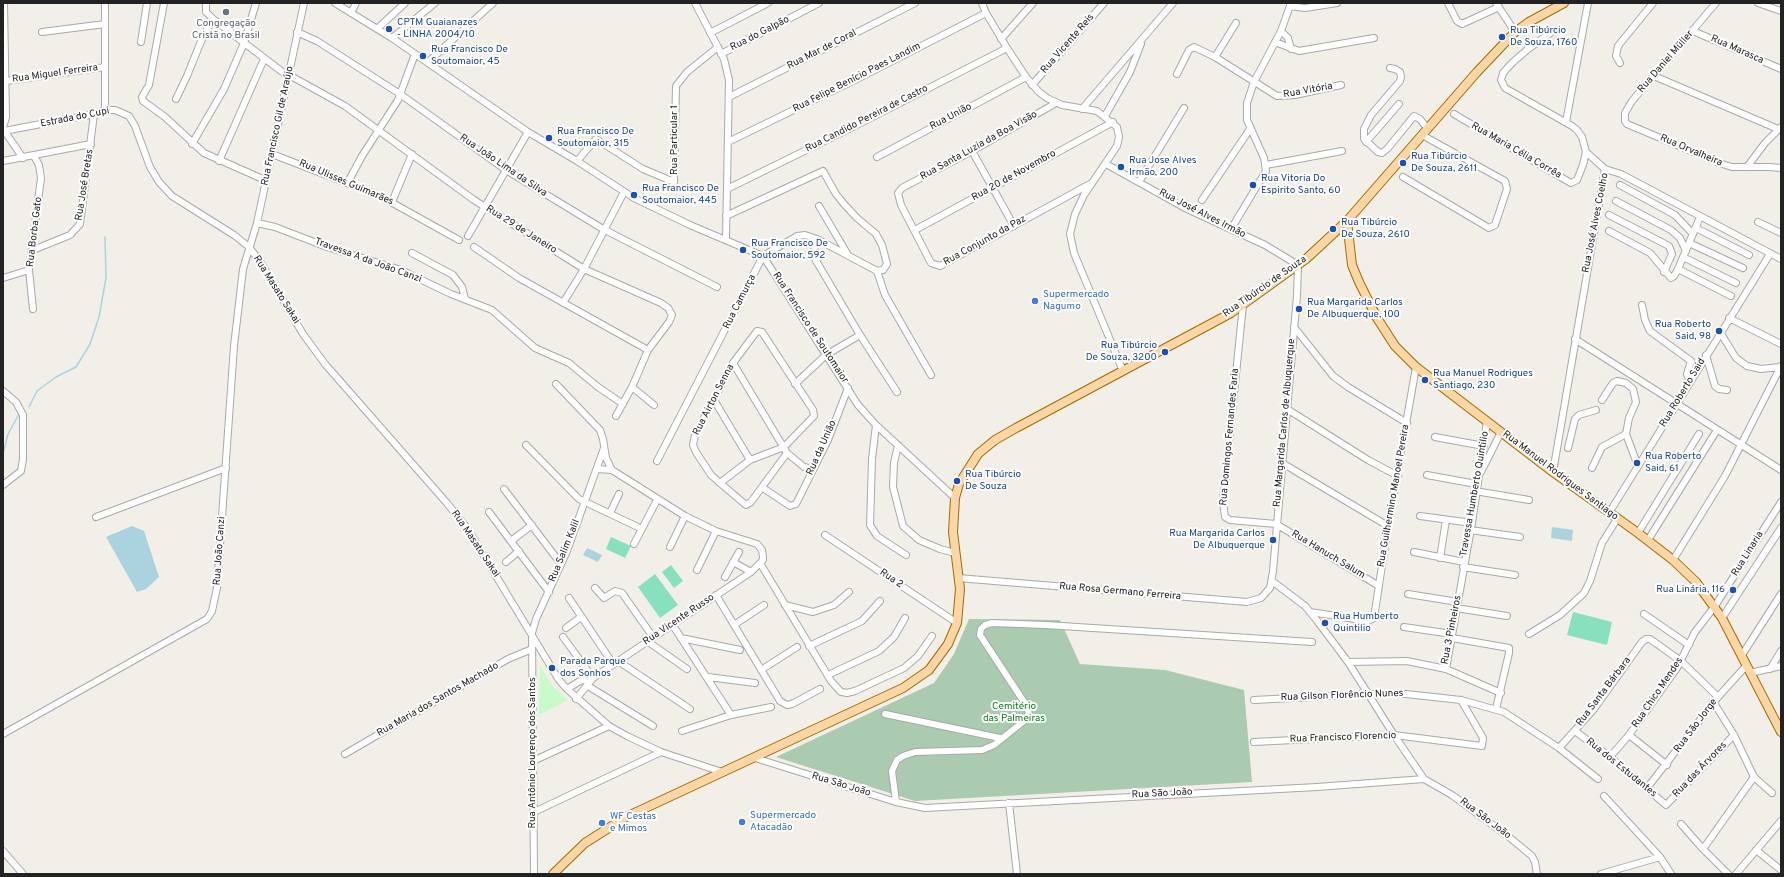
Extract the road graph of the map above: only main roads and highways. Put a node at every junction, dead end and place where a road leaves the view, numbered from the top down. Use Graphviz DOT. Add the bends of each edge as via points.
graph roads {
  1 [pos="1564,3"];
  2 [pos="1347,221"];
  3 [pos="1781,732"];
  4 [pos="553,874"];
  1 -- 2 [label="main road, Rua Tibúrcio de Souza" via="1515,32"];
  2 -- 3 [label="main road, Rua Manuel Rodrigues Santiago" via="1352,266 1376,318 1395,346 1416,367 1648,540 1696,582 1722,618"];
  2 -- 4 [label="main road, Rua Tibúrcio de Souza" via="1298,265 1243,305 995,440 978,454 959,484 953,514 960,600 957,623 939,658 917,680 662,799 607,828 585,843"];
}
